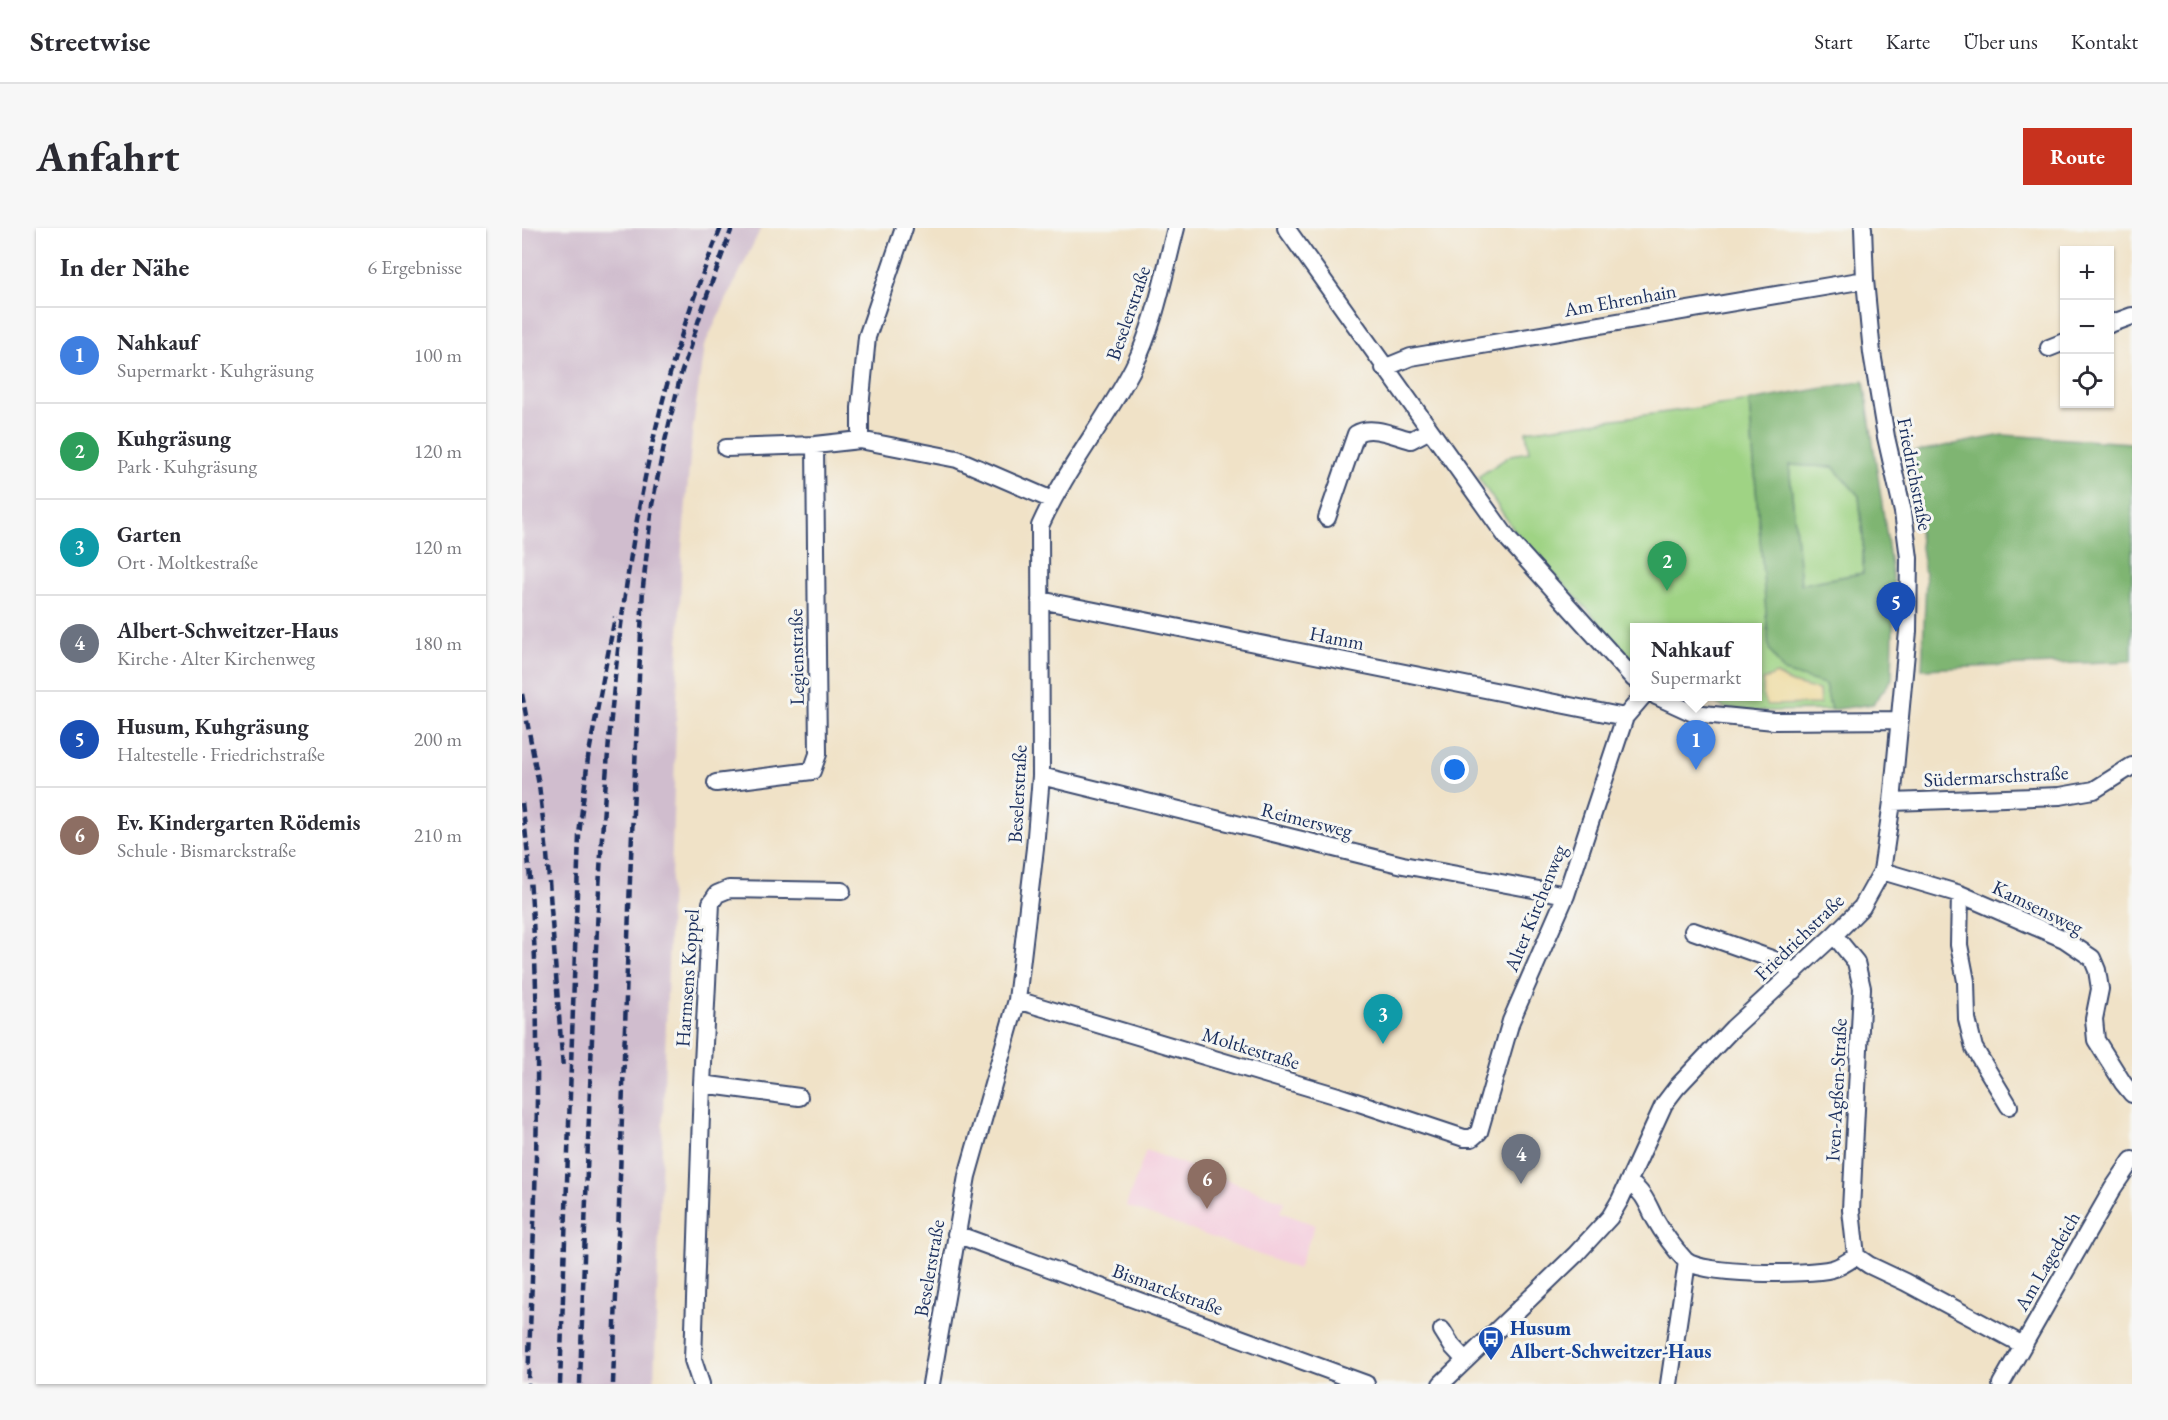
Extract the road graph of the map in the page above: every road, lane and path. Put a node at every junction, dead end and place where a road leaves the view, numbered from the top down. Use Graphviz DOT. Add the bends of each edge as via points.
graph roads {
  1 [pos="904,228"];
  2 [pos="1176,228"];
  3 [pos="1863,228"];
  4 [pos="1289,229"];
  5 [pos="1865,280"];
  6 [pos="2132,316"];
  7 [pos="2114,322"];
  8 [pos="1384,368"];
  9 [pos="1430,430"];
  10 [pos="860,440"];
  11 [pos="815,445"];
  12 [pos="726,448"];
  13 [pos="1052,500"];
  14 [pos="1327,518"];
  15 [pos="1040,600"];
  16 [pos="1630,673"];
  17 [pos="1638,701"];
  18 [pos="1667,701"];
  19 [pos="1624,717"];
  20 [pos="1900,720"];
  21 [pos="2132,766"];
  22 [pos="1041,776"];
  23 [pos="716,783"];
  24 [pos="1892,802"];
  25 [pos="1882,871"];
  26 [pos="842,891"];
  27 [pos="1960,894"];
  28 [pos="1566,895"];
  29 [pos="1692,931"];
  30 [pos="1834,935"];
  31 [pos="1794,973"];
  32 [pos="1017,1000"];
  33 [pos="702,1084"];
  34 [pos="2132,1094"];
  35 [pos="799,1097"];
  36 [pos="2009,1106"];
  37 [pos="1472,1138"];
  38 [pos="2132,1160"];
  39 [pos="1629,1182"];
  40 [pos="956,1234"];
  41 [pos="1856,1256"];
  42 [pos="1687,1262"];
  43 [pos="1442,1330"];
  44 [pos="2023,1345"];
  45 [pos="1465,1360"];
  46 [pos="701,1384"];
  47 [pos="931,1384"];
  48 [pos="1366,1384"];
  49 [pos="1441,1384"];
  50 [pos="1669,1384"];
  51 [pos="2001,1384"];
  1 -- 10 [label="street" via="867,337"];
  2 -- 13 [label="street, Beselerstraße" via="1150,326 1134,367"];
  3 -- 5 [label="street, Friedrichstraße"];
  4 -- 8 [label="street"];
  5 -- 8 [label="street, Am Ehrenhain" via="1411,357"];
  5 -- 20 [label="street, Friedrichstraße" via="1874,363 1909,558 1908,631"];
  6 -- 7 [label="street"];
  8 -- 9 [label="street"];
  9 -- 14 [label="street" via="1411,440 1373,430 1356,434"];
  9 -- 16 [label="street" via="1508,539"];
  10 -- 11 [label="street"];
  10 -- 13 [label="street" via="957,459"];
  11 -- 12 [label="street"];
  11 -- 23 [label="street, Legienstraße" via="818,754 812,771"];
  13 -- 15 [label="street, Beselerstraße" via="1040,526"];
  15 -- 19 [label="street, Hamm"];
  15 -- 22 [label="street, Beselerstraße"];
  17 -- 19 [label="street, Alter Kirchenweg"];
  18 -- 20 [label="street" via="1693,713 1774,721"];
  19 -- 28 [label="street, Alter Kirchenweg"];
  20 -- 24 [label="street, Friedrichstraße"];
  21 -- 24 [label="street, Südermarschstraße" via="2094,790 2060,796"];
  22 -- 28 [label="street, Reimersweg" via="1403,866"];
  22 -- 32 [label="street, Beselerstraße"];
  24 -- 25 [label="street, Friedrichstraße"];
  25 -- 27 [label="street, Kamsensweg"];
  25 -- 30 [label="street, Friedrichstraße" via="1862,907"];
  26 -- 33 [label="street, Harmsens Koppel" via="729,889 717,894 711,903"];
  27 -- 34 [label="street, Kamsensweg" via="2064,939 2092,958 2100,989 2094,1019 2096,1040"];
  27 -- 36 [label="street, Kamsensweg" via="1959,945 1971,1038"];
  28 -- 37 [label="street, Alter Kirchenweg" via="1511,1021 1479,1132"];
  29 -- 31 [label="street" via="1780,962"];
  30 -- 31 [label="street, Friedrichstraße"];
  30 -- 41 [label="street, Iven-Agßen-Straße" via="1856,962 1862,988 1851,1210"];
  31 -- 39 [label="street, Friedrichstraße" via="1677,1086 1664,1104"];
  32 -- 37 [label="street, Moltkestraße"];
  32 -- 40 [label="street, Beselerstraße" via="967,1176"];
  33 -- 35 [label="street"];
  33 -- 46 [label="street, Harmsens Koppel" via="693,1360"];
  38 -- 44 [label="street, Am Lagedeich"];
  39 -- 42 [label="street" via="1640,1191 1666,1236"];
  39 -- 45 [label="street, Friedrichstraße" via="1610,1217 1576,1254"];
  40 -- 47 [label="street, Beselerstraße"];
  40 -- 48 [label="street, Bismarckstraße"];
  41 -- 42 [label="street" via="1833,1269 1769,1274"];
  41 -- 44 [label="street"];
  42 -- 50 [label="street"];
  43 -- 45 [label="street"];
  44 -- 51 [label="street, Am Lagedeich"];
  45 -- 49 [label="street, Friedrichstraße"];
}
